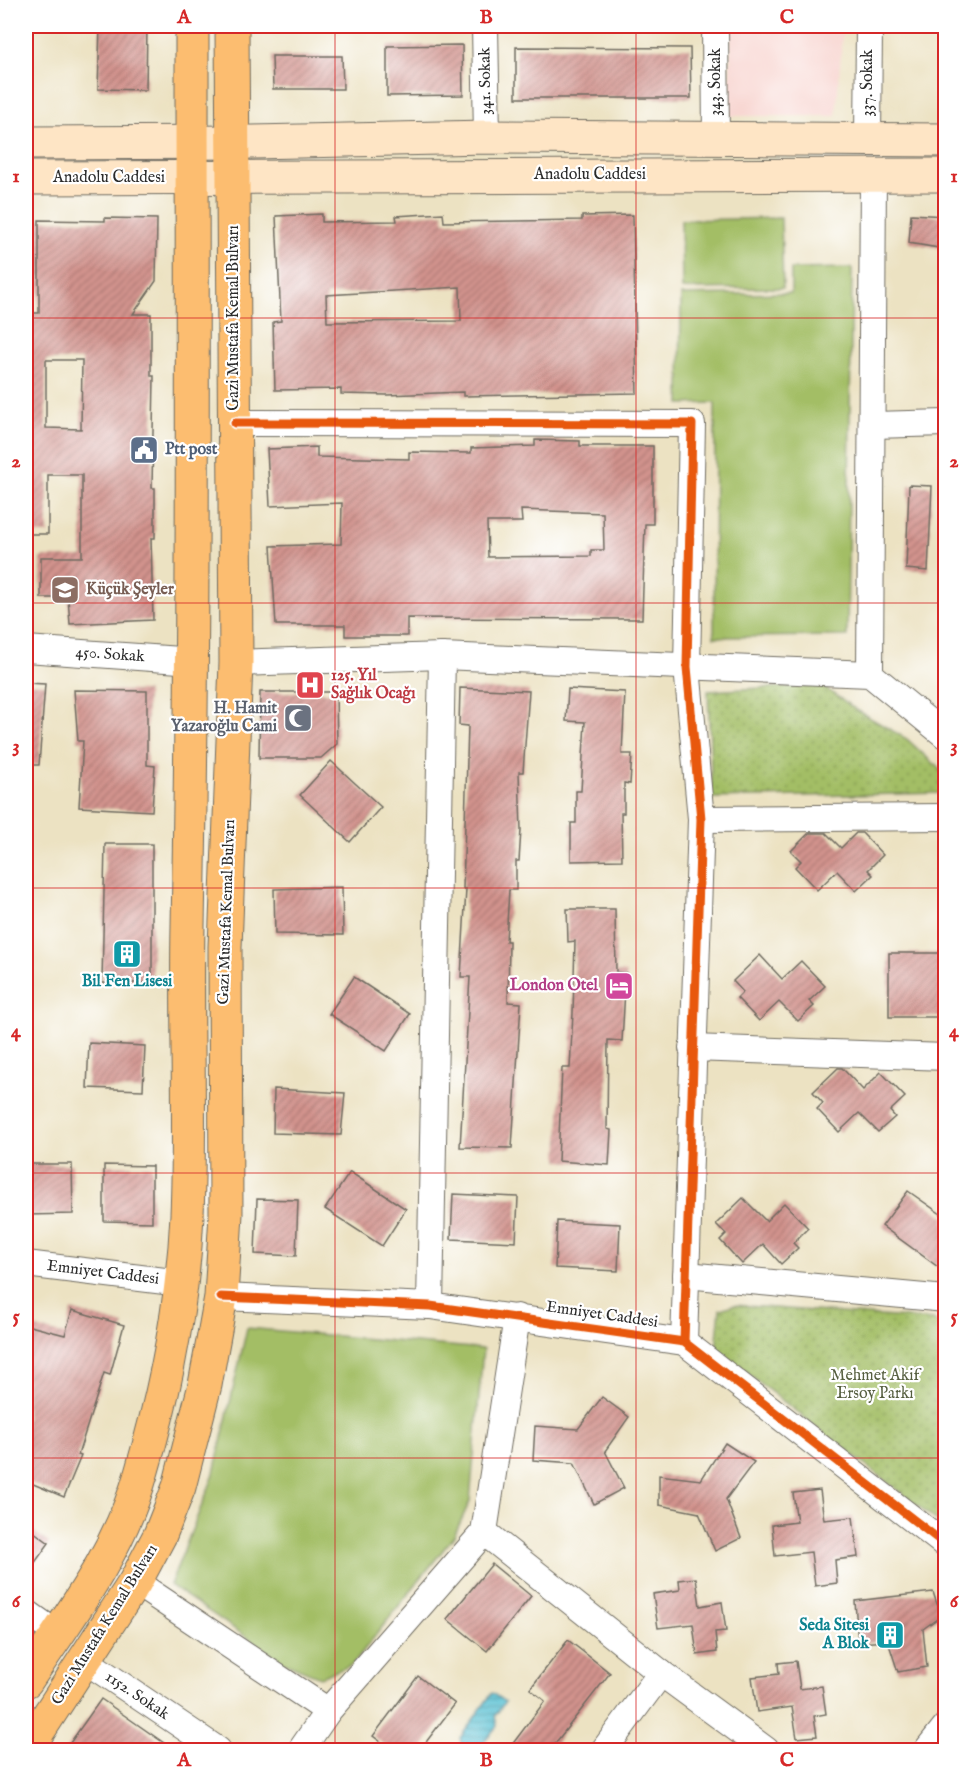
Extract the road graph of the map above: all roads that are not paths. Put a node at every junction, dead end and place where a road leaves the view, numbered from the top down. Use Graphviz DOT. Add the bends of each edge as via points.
graph roads {
  1 [pos="192,26"];
  2 [pos="232,26"];
  3 [pos="485,26"];
  4 [pos="715,26"];
  5 [pos="869,26"];
  6 [pos="487,137"];
  7 [pos="716,138"];
  8 [pos="868,140"];
  9 [pos="945,140"];
  10 [pos="192,142"];
  11 [pos="234,142"];
  12 [pos="26,143"];
  13 [pos="873,173"];
  14 [pos="945,175"];
  15 [pos="26,178"];
  16 [pos="193,178"];
  17 [pos="234,178"];
  18 [pos="235,423"];
  19 [pos="945,423"];
  20 [pos="873,425"];
  21 [pos="26,649"];
  22 [pos="442,656"];
  23 [pos="194,661"];
  24 [pos="236,663"];
  25 [pos="687,667"];
  26 [pos="870,674"];
  27 [pos="945,736"];
  28 [pos="945,817"];
  29 [pos="702,819"];
  30 [pos="693,1048"];
  31 [pos="945,1058"];
  32 [pos="26,1264"];
  33 [pos="686,1275"];
  34 [pos="181,1283"];
  35 [pos="221,1297"];
  36 [pos="945,1299"];
  37 [pos="430,1306"];
  38 [pos="517,1317"];
  39 [pos="684,1342"];
  40 [pos="484,1532"];
  41 [pos="945,1545"];
  42 [pos="135,1582"];
  43 [pos="26,1612"];
  44 [pos="57,1634"];
  45 [pos="86,1661"];
  46 [pos="661,1673"];
  47 [pos="26,1681"];
  48 [pos="328,1711"];
  49 [pos="945,1726"];
  50 [pos="26,1750"];
  51 [pos="219,1750"];
  52 [pos="301,1750"];
  53 [pos="604,1750"];
  54 [pos="766,1750"];
  55 [pos="927,1750"];
  1 -- 10 [label="main road, Gazi Mustafa Kemal Bulvarı"];
  2 -- 11 [label="main road, Gazi Mustafa Kemal Bulvarı"];
  3 -- 6 [label="street, 341. Sokak"];
  4 -- 7 [label="street, 343. Sokak"];
  5 -- 8 [label="street, 337. Sokak"];
  6 -- 7 [label="street"];
  6 -- 11 [label="street"];
  7 -- 8 [label="street"];
  8 -- 9 [label="street"];
  10 -- 11 [label="street"];
  10 -- 12 [label="street"];
  10 -- 16 [label="main road, Gazi Mustafa Kemal Bulvarı"];
  11 -- 17 [label="main road, Gazi Mustafa Kemal Bulvarı"];
  13 -- 14 [label="street, Anadolu Caddesi"];
  13 -- 17 [label="street, Anadolu Caddesi"];
  13 -- 20 [label="street"];
  15 -- 16 [label="street, Anadolu Caddesi"];
  16 -- 17 [label="street, Anadolu Caddesi"];
  16 -- 23 [label="main road, Gazi Mustafa Kemal Bulvarı"];
  17 -- 18 [label="main road, Gazi Mustafa Kemal Bulvarı"];
  18 -- 24 [label="main road, Gazi Mustafa Kemal Bulvarı"];
  18 -- 25 [label="street" via="692,424"];
  19 -- 20 [label="street"];
  20 -- 26 [label="street"];
  21 -- 23 [label="street, 450. Sokak"];
  22 -- 24 [label="street"];
  22 -- 25 [label="street"];
  22 -- 37 [label="street"];
  23 -- 34 [label="main road, Gazi Mustafa Kemal Bulvarı" via="187,1216"];
  24 -- 35 [label="main road, Gazi Mustafa Kemal Bulvarı" via="225,947 226,1214"];
  25 -- 26 [label="street"];
  25 -- 29 [label="street"];
  26 -- 27 [label="street"];
  28 -- 29 [label="street"];
  29 -- 30 [label="street"];
  30 -- 31 [label="street"];
  30 -- 33 [label="street"];
  32 -- 34 [label="street, Emniyet Caddesi"];
  33 -- 36 [label="street"];
  33 -- 39 [label="street"];
  34 -- 44 [label="main road, Gazi Mustafa Kemal Bulvarı" via="141,1474 125,1520 104,1565"];
  35 -- 37 [label="street, Emniyet Caddesi"];
  35 -- 42 [label="main road, Gazi Mustafa Kemal Bulvarı" via="205,1385 179,1487"];
  37 -- 38 [label="street, Emniyet Caddesi"];
  38 -- 39 [label="street, Emniyet Caddesi"];
  38 -- 40 [label="street"];
  39 -- 41 [label="street, Emniyet Caddesi"];
  40 -- 46 [label="street"];
  40 -- 48 [label="street"];
  42 -- 45 [label="main road, Gazi Mustafa Kemal Bulvarı"];
  42 -- 48 [label="street"];
  43 -- 44 [label="street"];
  44 -- 47 [label="main road, Gazi Mustafa Kemal Bulvarı"];
  45 -- 50 [label="main road, Gazi Mustafa Kemal Bulvarı"];
  45 -- 51 [label="street, 1152. Sokak"];
  46 -- 53 [label="street"];
  46 -- 54 [label="street"];
  48 -- 52 [label="street"];
  49 -- 55 [label="street"];
}
